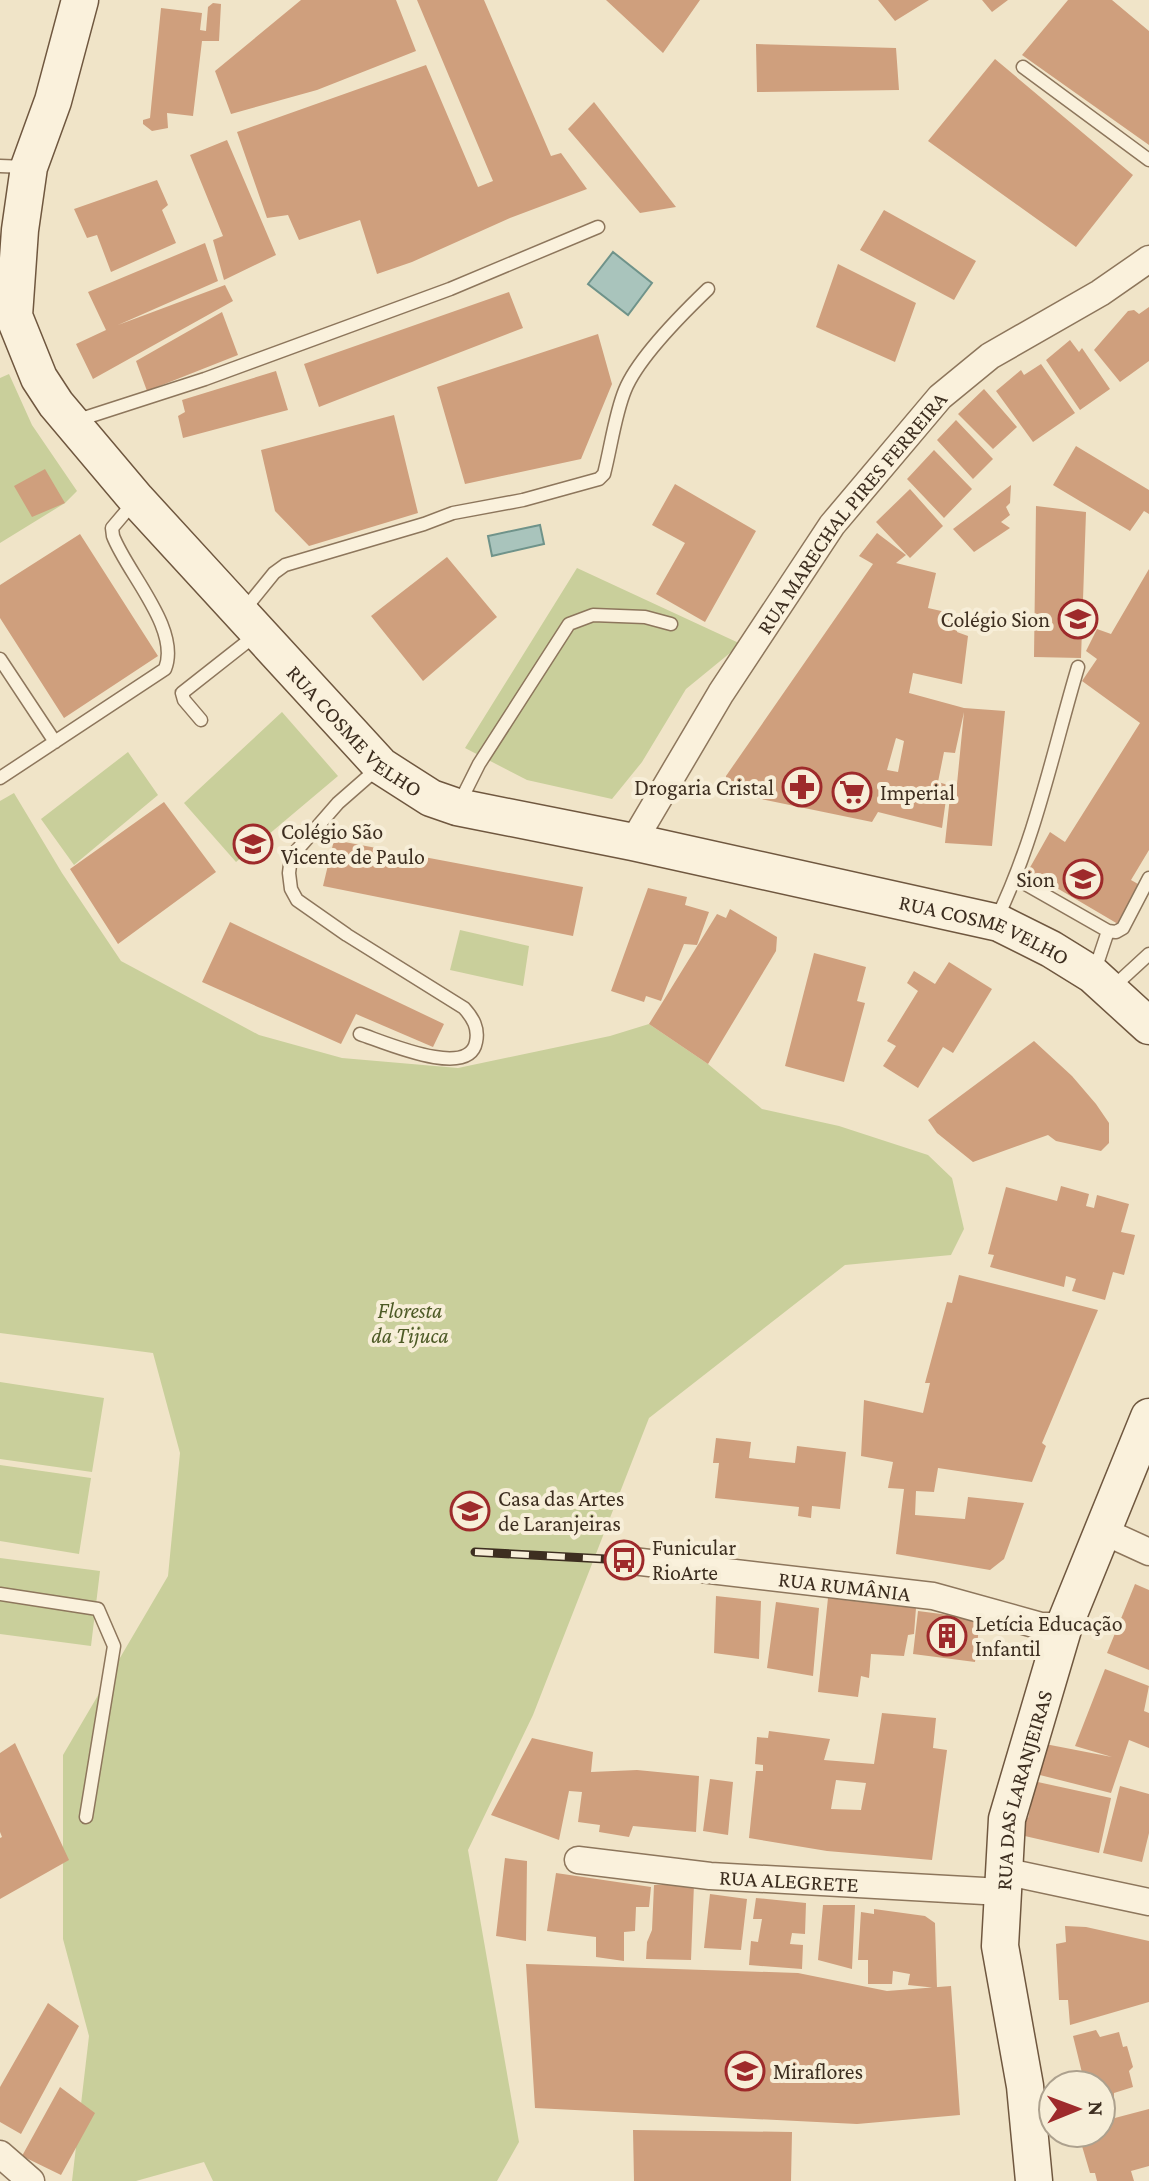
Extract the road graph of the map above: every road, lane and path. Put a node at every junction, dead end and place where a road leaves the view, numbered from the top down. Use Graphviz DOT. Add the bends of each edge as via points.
graph roads {
  1 [pos="80,0"];
  2 [pos="1023,67"];
  3 [pos="1149,160"];
  4 [pos="14,166"];
  5 [pos="598,227"];
  6 [pos="1149,259"];
  7 [pos="8,264"];
  8 [pos="708,289"];
  9 [pos="72,422"];
  10 [pos="137,500"];
  11 [pos="251,622"];
  12 [pos="671,624"];
  13 [pos="0,659"];
  14 [pos="1078,667"];
  15 [pos="201,720"];
  16 [pos="55,742"];
  17 [pos="381,766"];
  18 [pos="0,778"];
  19 [pos="457,807"];
  20 [pos="633,842"];
  21 [pos="1015,878"];
  22 [pos="1149,878"];
  23 [pos="994,922"];
  24 [pos="1108,931"];
  25 [pos="1149,954"];
  26 [pos="1102,982"];
  27 [pos="1149,1026"];
  28 [pos="360,1034"];
  29 [pos="1149,1417"];
  30 [pos="1103,1531"];
  31 [pos="1149,1552"];
  32 [pos="624,1560"];
  33 [pos="0,1594"];
  34 [pos="1064,1626"];
  35 [pos="86,1817"];
  36 [pos="578,1860"];
  37 [pos="1002,1882"];
  38 [pos="1149,1902"];
  39 [pos="0,2154"];
  40 [pos="31,2181"];
  41 [pos="1034,2181"];
  1 -- 4 [label="main road, RUA COSME VELHO" via="53,101"];
  2 -- 3 [label="lane"];
  4 -- 7 [label="main road, RUA COSME VELHO"];
  5 -- 9 [label="lane" via="450,289"];
  6 -- 20 [label="street, RUA MARECHAL PIRES FERREIRA" via="990,356 940,397 832,525 721,693"];
  7 -- 9 [label="main road, RUA COSME VELHO" via="14,316 39,378"];
  8 -- 11 [label="lane" via="633,374 599,479 453,513 285,565 274,573"];
  9 -- 10 [label="main road, RUA COSME VELHO"];
  10 -- 11 [label="main road, RUA COSME VELHO"];
  10 -- 16 [label="lane" via="112,528 113,536 164,629 169,659 165,669"];
  11 -- 15 [label="lane" via="182,693"];
  11 -- 17 [label="main road, RUA COSME VELHO"];
  12 -- 19 [label="lane" via="593,615 569,624"];
  13 -- 16 [label="lane"];
  14 -- 21 [label="lane"];
  16 -- 18 [label="lane"];
  17 -- 19 [label="main road, RUA COSME VELHO" via="431,798"];
  17 -- 28 [label="lane" via="338,803 291,857 291,889 297,900 347,935 464,1008 474,1019 477,1038 466,1057 445,1060"];
  19 -- 20 [label="main road, RUA COSME VELHO"];
  20 -- 23 [label="main road, RUA COSME VELHO"];
  21 -- 23 [label="lane"];
  21 -- 24 [label="lane"];
  22 -- 24 [label="lane" via="1123,928"];
  23 -- 26 [label="main road, RUA COSME VELHO" via="1051,949"];
  24 -- 26 [label="lane"];
  25 -- 26 [label="lane"];
  26 -- 27 [label="main road, RUA COSME VELHO"];
  29 -- 30 [label="main road, RUA DAS LARANJEIRAS"];
  30 -- 31 [label="street"];
  30 -- 34 [label="main road, RUA DAS LARANJEIRAS"];
  32 -- 34 [label="street, RUA RUMÂNIA" via="933,1596 1041,1626"];
  33 -- 35 [label="lane" via="98,1609 114,1646"];
  34 -- 37 [label="main road, RUA DAS LARANJEIRAS" via="1007,1819"];
  36 -- 37 [label="street, RUA ALEGRETE" via="710,1876"];
  37 -- 38 [label="street, RUA ALEGRETE"];
  37 -- 41 [label="main road, RUA DAS LARANJEIRAS" via="1000,1946 1025,2086"];
  39 -- 40 [label="street"];
}
